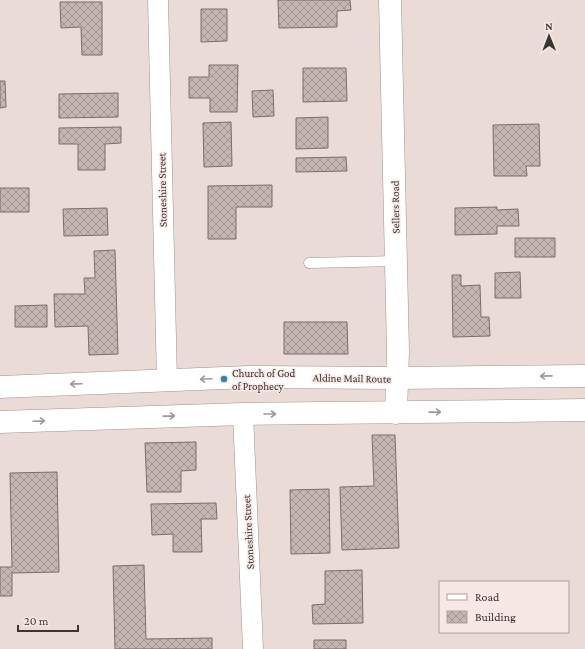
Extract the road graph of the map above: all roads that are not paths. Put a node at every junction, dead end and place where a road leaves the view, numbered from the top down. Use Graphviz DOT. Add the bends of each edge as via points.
graph roads {
  1 [pos="158,0"];
  2 [pos="390,0"];
  3 [pos="397,261"];
  4 [pos="309,263"];
  5 [pos="585,376"];
  6 [pos="397,378"];
  7 [pos="167,381"];
  8 [pos="0,387"];
  9 [pos="585,410"];
  10 [pos="396,413"];
  11 [pos="243,414"];
  12 [pos="0,422"];
  13 [pos="253,649"];
  1 -- 7 [label="street, Stoneshire Street"];
  2 -- 3 [label="main road, Sellers Road"];
  3 -- 4 [label="lane"];
  3 -- 6 [label="main road, Sellers Road"];
  5 -- 6 [label="main road, Aldine Mail Route, one-way"];
  6 -- 7 [label="main road, Aldine Mail Route, one-way" via="249,377"];
  6 -- 10 [label="main road, Sellers Road"];
  7 -- 8 [label="main road, Aldine Mail Route, one-way"];
  10 -- 9 [label="main road, one-way"];
  11 -- 10 [label="main road, one-way"];
  12 -- 11 [label="main road, one-way"];
  11 -- 13 [label="street, Stoneshire Street"];
}
